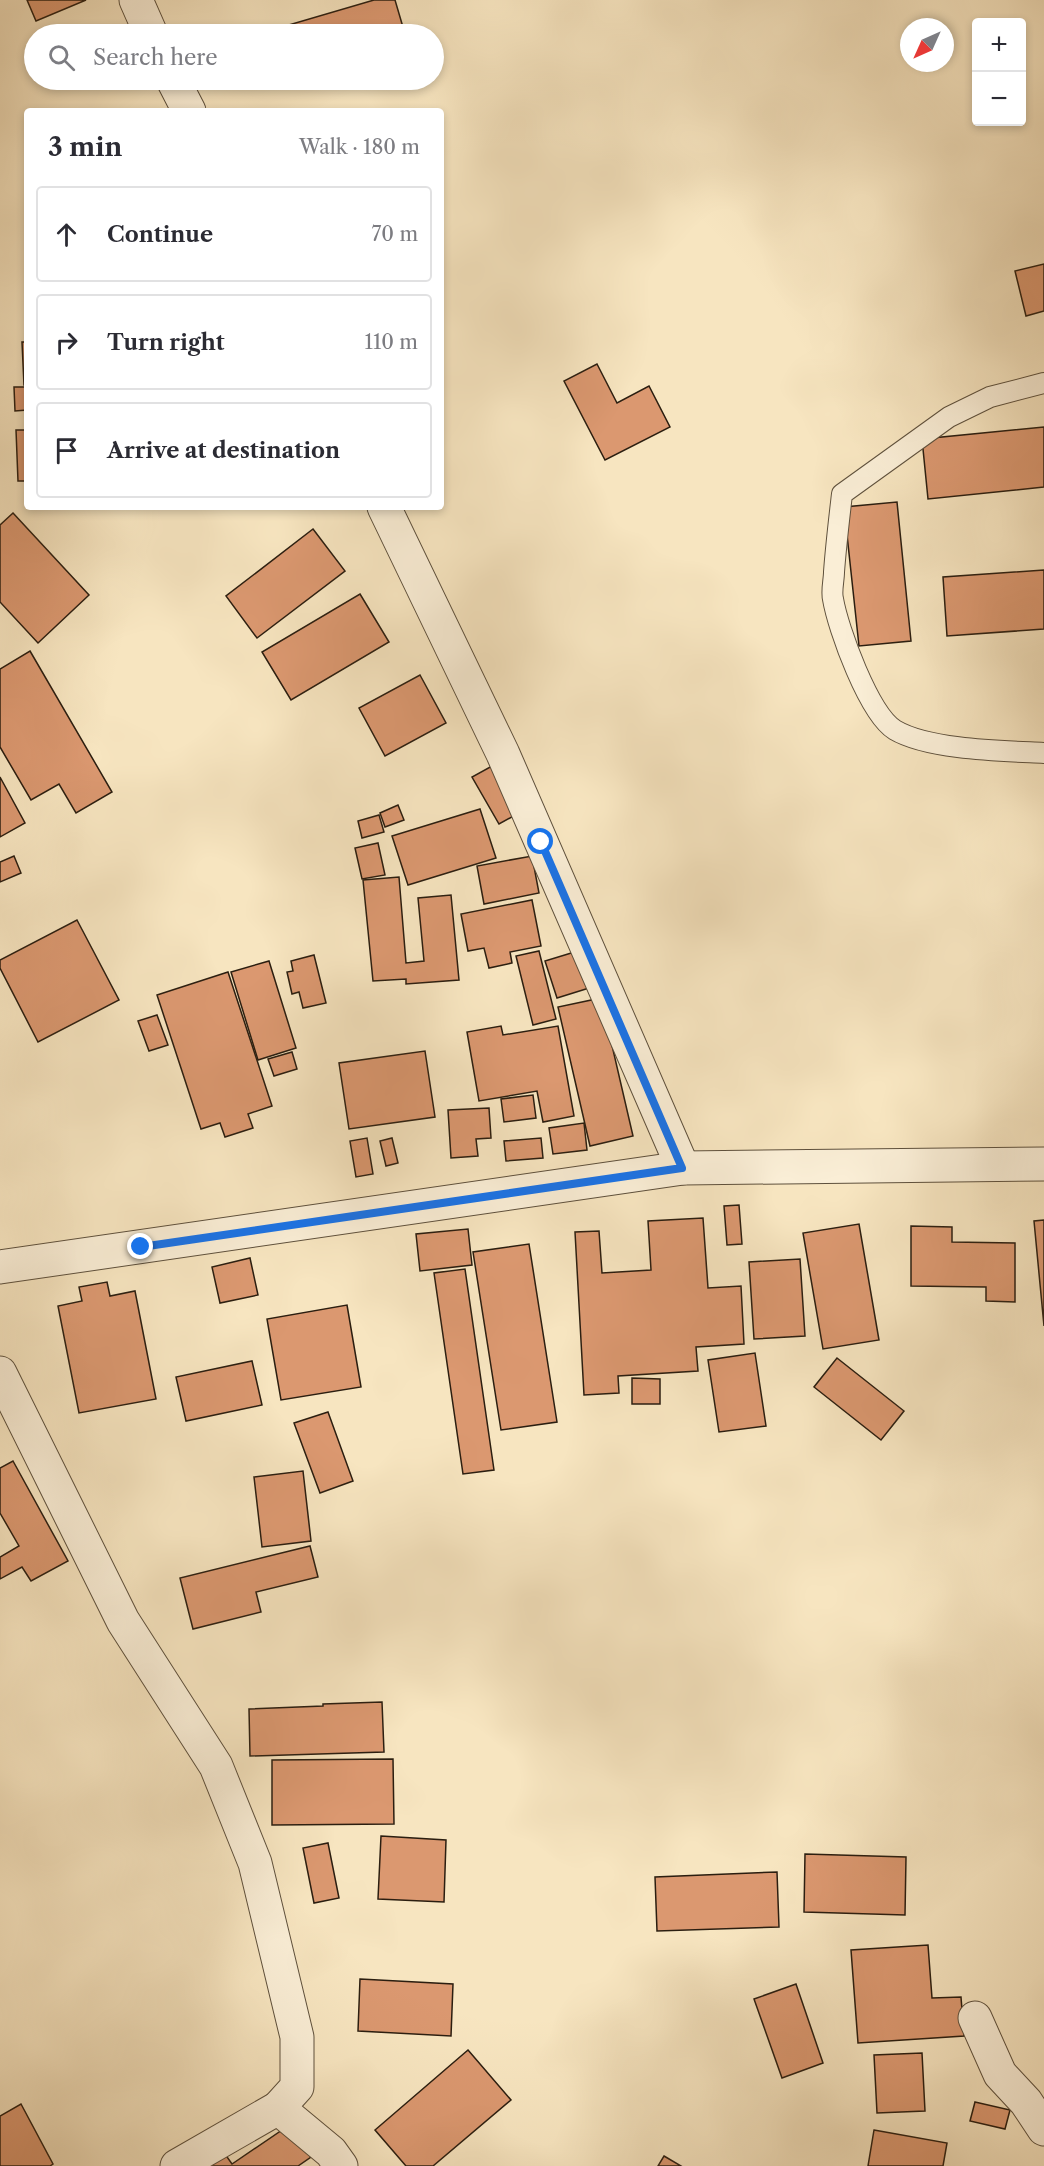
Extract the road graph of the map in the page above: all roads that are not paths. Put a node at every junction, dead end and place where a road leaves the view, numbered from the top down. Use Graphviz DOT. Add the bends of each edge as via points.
graph roads {
  1 [pos="136,0"];
  2 [pos="147,24"];
  3 [pos="178,90"];
  4 [pos="187,108"];
  5 [pos="1044,383"];
  6 [pos="385,510"];
  7 [pos="1044,753"];
  8 [pos="1044,1164"];
  9 [pos="682,1168"];
  10 [pos="0,1267"];
  11 [pos="0,1373"];
  12 [pos="975,2018"];
  13 [pos="278,2108"];
  14 [pos="1044,2129"];
  15 [pos="177,2166"];
  16 [pos="341,2166"];
  1 -- 2 [label="street"];
  3 -- 4 [label="street"];
  5 -- 7 [label="lane" via="990,397 949,417 842,494 832,598 852,662 868,697 894,729 915,738 978,749"];
  6 -- 9 [label="street" via="503,754"];
  8 -- 9 [label="street"];
  9 -- 10 [label="street"];
  11 -- 13 [label="street" via="123,1621 216,1766 255,1863 297,2037 297,2087"];
  12 -- 14 [label="street" via="1000,2074"];
  13 -- 15 [label="street"];
  13 -- 16 [label="street" via="331,2152"];
}
